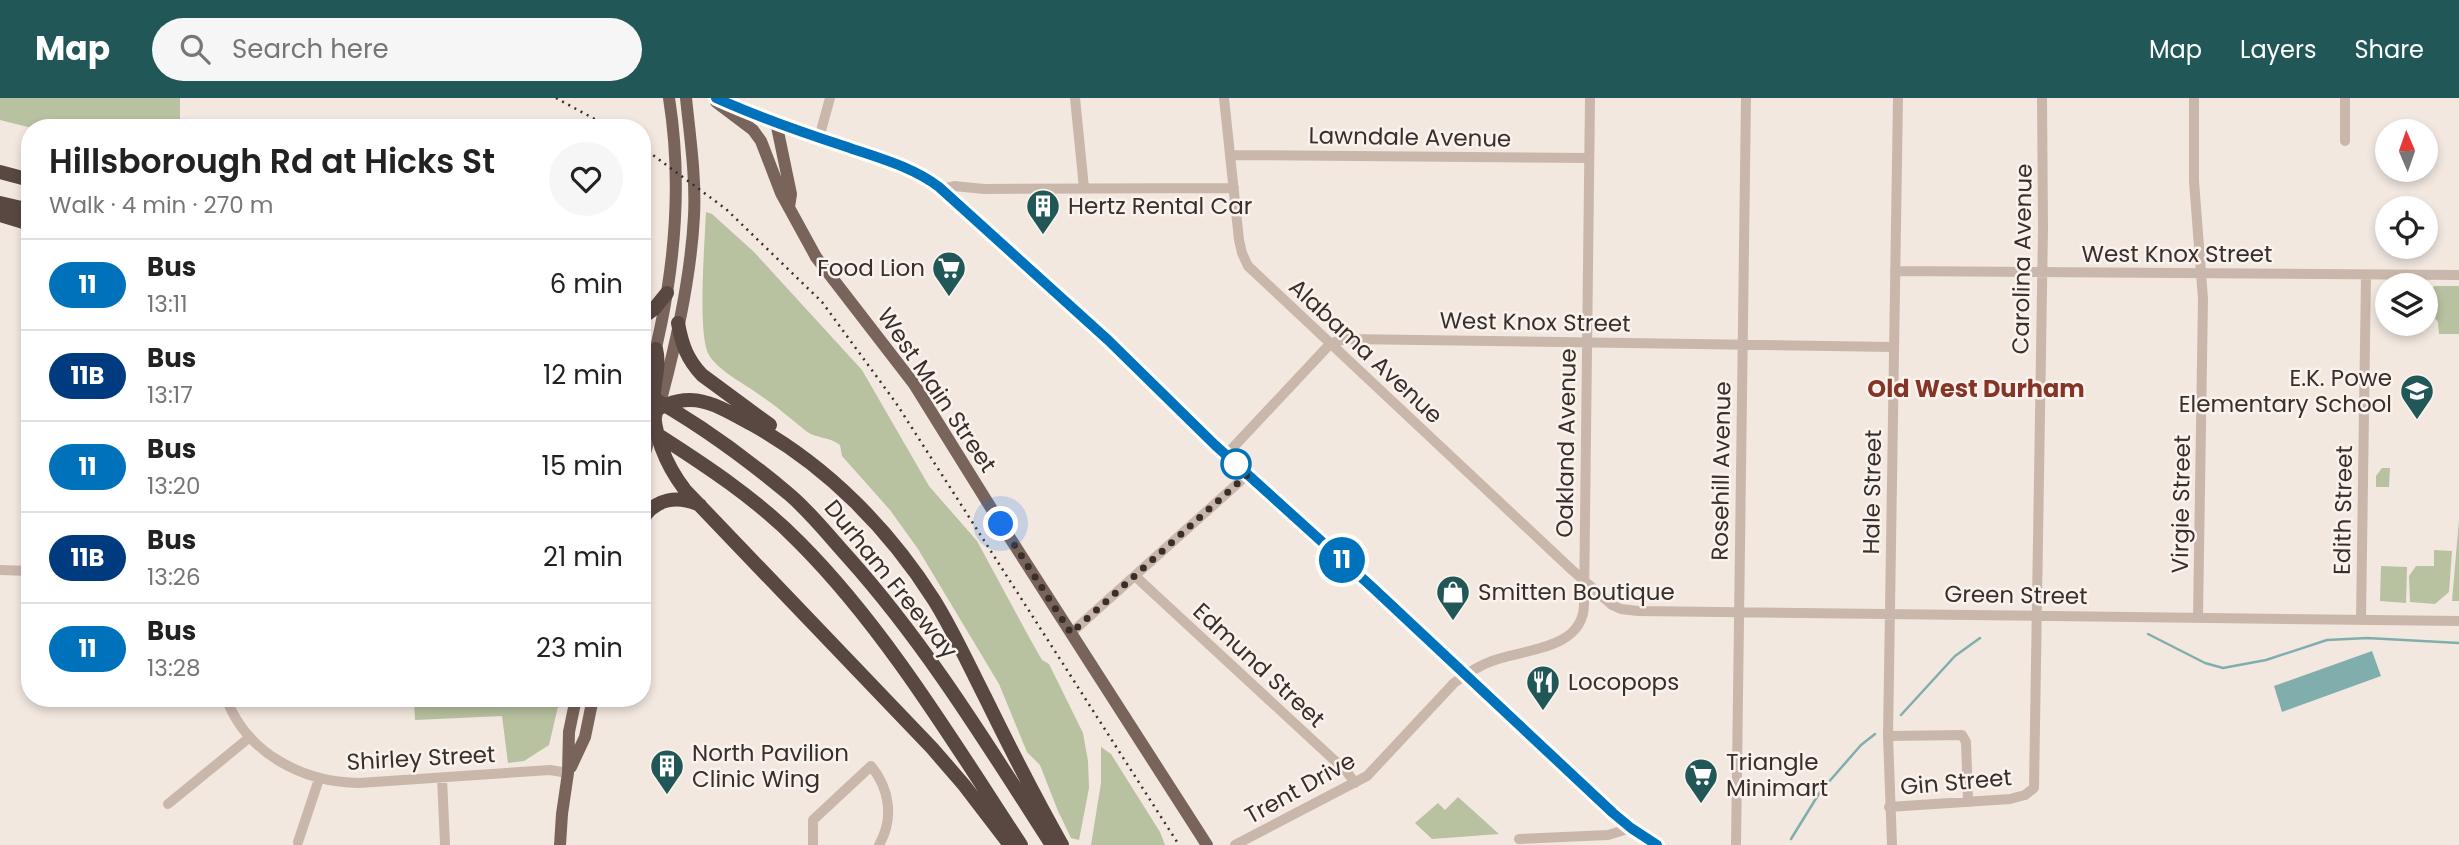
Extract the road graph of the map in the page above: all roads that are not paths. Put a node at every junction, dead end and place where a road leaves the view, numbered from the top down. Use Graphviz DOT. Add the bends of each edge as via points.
graph roads {
  1 [pos="669,98"];
  2 [pos="686,98"];
  3 [pos="714,98"];
  4 [pos="830,98"];
  5 [pos="1075,98"];
  6 [pos="1224,98"];
  7 [pos="1590,98"];
  8 [pos="1746,98"];
  9 [pos="1898,98"];
  10 [pos="2042,98"];
  11 [pos="2194,98"];
  12 [pos="2345,98"];
  13 [pos="776,122"];
  14 [pos="819,138"];
  15 [pos="2345,141"];
  16 [pos="1230,155"];
  17 [pos="1589,158"];
  18 [pos="0,165"];
  19 [pos="21,170"];
  20 [pos="0,172"];
  21 [pos="21,178"];
  22 [pos="1084,188"];
  23 [pos="1234,188"];
  24 [pos="944,192"];
  25 [pos="0,203"];
  26 [pos="789,207"];
  27 [pos="21,208"];
  28 [pos="0,215"];
  29 [pos="21,221"];
  30 [pos="1895,271"];
  31 [pos="2042,273"];
  32 [pos="2203,274"];
  33 [pos="2366,275"];
  34 [pos="2459,275"];
  35 [pos="667,293"];
  36 [pos="651,311"];
  37 [pos="678,323"];
  38 [pos="1588,342"];
  39 [pos="1331,343"];
  40 [pos="1742,345"];
  41 [pos="1894,347"];
  42 [pos="656,349"];
  43 [pos="651,399"];
  44 [pos="651,402"];
  45 [pos="651,407"];
  46 [pos="651,409"];
  47 [pos="651,410"];
  48 [pos="651,415"];
  49 [pos="796,450"];
  50 [pos="1226,455"];
  51 [pos="1247,475"];
  52 [pos="701,506"];
  53 [pos="651,509"];
  54 [pos="0,570"];
  55 [pos="21,571"];
  56 [pos="1135,576"];
  57 [pos="1583,579"];
  58 [pos="1739,612"];
  59 [pos="1890,613"];
  60 [pos="2037,615"];
  61 [pos="2198,617"];
  62 [pos="2361,620"];
  63 [pos="2459,621"];
  64 [pos="1071,633"];
  65 [pos="1466,675"];
  66 [pos="230,707"];
  67 [pos="574,707"];
  68 [pos="591,707"];
  69 [pos="1888,736"];
  70 [pos="250,737"];
  71 [pos="568,773"];
  72 [pos="442,778"];
  73 [pos="318,779"];
  74 [pos="1355,783"];
  75 [pos="2025,795"];
  76 [pos="1968,802"];
  77 [pos="168,804"];
  78 [pos="1889,807"];
  79 [pos="1631,828"];
  80 [pos="1519,839"];
  81 [pos="298,842"];
  82 [pos="445,844"];
  83 [pos="560,845"];
  84 [pos="813,845"];
  85 [pos="879,845"];
  86 [pos="1010,845"];
  87 [pos="1021,845"];
  88 [pos="1052,845"];
  89 [pos="1062,845"];
  90 [pos="1207,845"];
  91 [pos="1235,845"];
  92 [pos="1657,845"];
  93 [pos="1736,845"];
  94 [pos="1892,845"];
  1 -- 35 [label="main road" via="676,174"];
  2 -- 37 [label="main road" via="694,216"];
  3 -- 13 [label="main road"];
  3 -- 26 [label="main road, West Main Street" via="761,141"];
  4 -- 14 [label="street"];
  5 -- 22 [label="street"];
  6 -- 16 [label="street, Alabama Avenue"];
  7 -- 17 [label="street, Oakland Avenue"];
  8 -- 40 [label="street, Rosehill Avenue"];
  9 -- 30 [label="street, Hale Street"];
  10 -- 31 [label="street, Carolina Avenue"];
  11 -- 32 [label="street, Virgie Street" via="2194,195"];
  12 -- 15 [label="street"];
  13 -- 14 [label="main road"];
  13 -- 26 [label="main road, West Main Street" via="791,194"];
  14 -- 24 [label="main road" via="911,169"];
  16 -- 17 [label="street, Lawndale Avenue"];
  16 -- 23 [label="street, Alabama Avenue"];
  17 -- 38 [label="street, Oakland Avenue"];
  18 -- 19 [label="highway"];
  20 -- 21 [label="highway"];
  22 -- 23 [label="street"];
  22 -- 24 [label="street"];
  23 -- 39 [label="street, Alabama Avenue" via="1239,240 1248,267"];
  24 -- 50 [label="main road" via="1108,340"];
  25 -- 27 [label="highway"];
  26 -- 64 [label="main road, West Main Street" via="816,257 914,384"];
  28 -- 29 [label="highway"];
  30 -- 31 [label="street, West Knox Street"];
  30 -- 41 [label="street, Hale Street"];
  31 -- 32 [label="street, West Knox Street"];
  31 -- 60 [label="street, Carolina Avenue"];
  32 -- 33 [label="street, West Knox Street"];
  32 -- 61 [label="street, Virgie Street"];
  33 -- 34 [label="street, West Knox Street"];
  33 -- 62 [label="street, Edith Street"];
  35 -- 36 [label="highway"];
  35 -- 42 [label="main road"];
  37 -- 44 [label="main road"];
  37 -- 49 [label="highway" via="684,351 702,375"];
  38 -- 39 [label="street, West Knox Street"];
  38 -- 40 [label="street, West Knox Street"];
  38 -- 57 [label="street, Oakland Avenue"];
  39 -- 50 [label="street"];
  39 -- 57 [label="street, Alabama Avenue"];
  40 -- 41 [label="street, West Knox Street"];
  40 -- 58 [label="street, Rosehill Avenue"];
  41 -- 59 [label="street, Hale Street"];
  42 -- 43 [label="highway" via="659,361"];
  45 -- 49 [label="highway" via="699,399"];
  46 -- 88 [label="highway, Durham Freeway" via="695,424 790,495 861,572 936,668"];
  47 -- 87 [label="highway, Durham Freeway" via="689,454 783,527 831,576 903,670"];
  48 -- 52 [label="highway" via="671,471"];
  49 -- 89 [label="highway" via="861,509 923,583"];
  50 -- 51 [label="main road"];
  51 -- 56 [label="street"];
  51 -- 65 [label="main road"];
  52 -- 53 [label="highway" via="689,500 664,500"];
  52 -- 86 [label="highway" via="944,762"];
  54 -- 55 [label="street"];
  56 -- 64 [label="street"];
  56 -- 74 [label="street, Edmund Street"];
  57 -- 58 [label="street, Green Street" via="1621,610"];
  57 -- 65 [label="street, Trent Drive" via="1583,616 1567,636 1545,648 1493,660"];
  58 -- 59 [label="street, Green Street"];
  58 -- 93 [label="street, Rosehill Avenue"];
  59 -- 60 [label="street, Green Street"];
  59 -- 69 [label="street, Hale Street"];
  60 -- 61 [label="street, Green Street"];
  60 -- 75 [label="street, Carolina Avenue" via="2034,784"];
  61 -- 62 [label="street, Green Street"];
  62 -- 63 [label="street, Green Street"];
  64 -- 90 [label="main road, West Main Street"];
  65 -- 74 [label="street, Trent Drive"];
  65 -- 79 [label="main road"];
  66 -- 70 [label="street, Shirley Street"];
  67 -- 71 [label="main road"];
  68 -- 71 [label="main road" via="585,737"];
  69 -- 76 [label="street" via="1962,735"];
  69 -- 78 [label="street, Hale Street"];
  70 -- 73 [label="street, Shirley Street" via="281,763"];
  70 -- 77 [label="street"];
  71 -- 72 [label="street, Shirley Street" via="550,770"];
  71 -- 83 [label="main road"];
  72 -- 73 [label="street, Shirley Street" via="359,783"];
  72 -- 82 [label="street"];
  73 -- 81 [label="street"];
  74 -- 91 [label="street, Trent Drive"];
  75 -- 76 [label="street, Gin Street"];
  76 -- 78 [label="street, Gin Street"];
  78 -- 94 [label="street, Hale Street"];
  79 -- 80 [label="street" via="1608,835"];
  79 -- 92 [label="main road"];
  84 -- 85 [label="street" via="813,820 871,766 887,793 889,810"];
}
